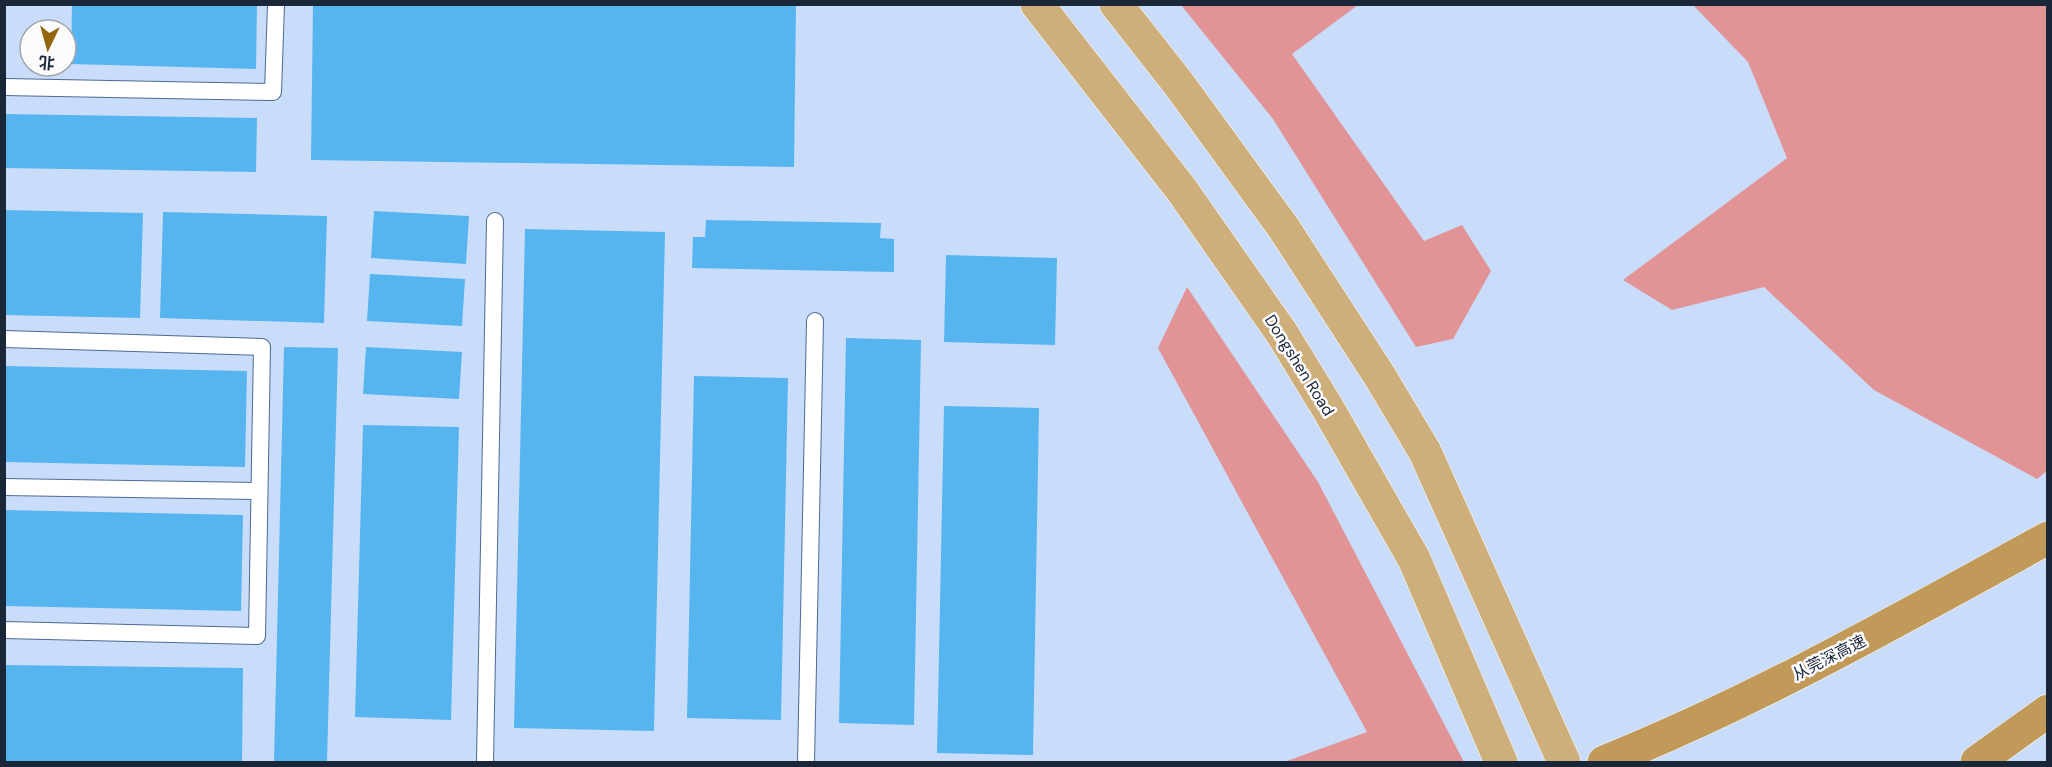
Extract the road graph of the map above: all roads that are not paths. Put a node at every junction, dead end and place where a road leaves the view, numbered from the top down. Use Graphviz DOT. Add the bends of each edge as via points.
graph roads {
  1 [pos="276,4"];
  2 [pos="1037,4"];
  3 [pos="1116,4"];
  4 [pos="4,87"];
  5 [pos="495,221"];
  6 [pos="815,321"];
  7 [pos="4,339"];
  8 [pos="4,487"];
  9 [pos="260,491"];
  10 [pos="2048,538"];
  11 [pos="4,630"];
  12 [pos="2048,711"];
  13 [pos="485,762"];
  14 [pos="806,762"];
  15 [pos="1501,762"];
  16 [pos="1564,762"];
  17 [pos="1604,762"];
  18 [pos="1977,762"];
  1 -- 4 [label="lane" via="273,92"];
  2 -- 15 [label="highway, Dongshen Road" via="1200,216 1281,332 1327,407 1414,559"];
  3 -- 16 [label="highway" via="1277,218 1425,452"];
  5 -- 13 [label="lane"];
  6 -- 14 [label="lane"];
  7 -- 9 [label="lane" via="262,347"];
  8 -- 9 [label="lane"];
  9 -- 11 [label="lane" via="257,636"];
  10 -- 17 [label="highway, 从莞深高速" via="1849,648"];
  12 -- 18 [label="highway"];
}
